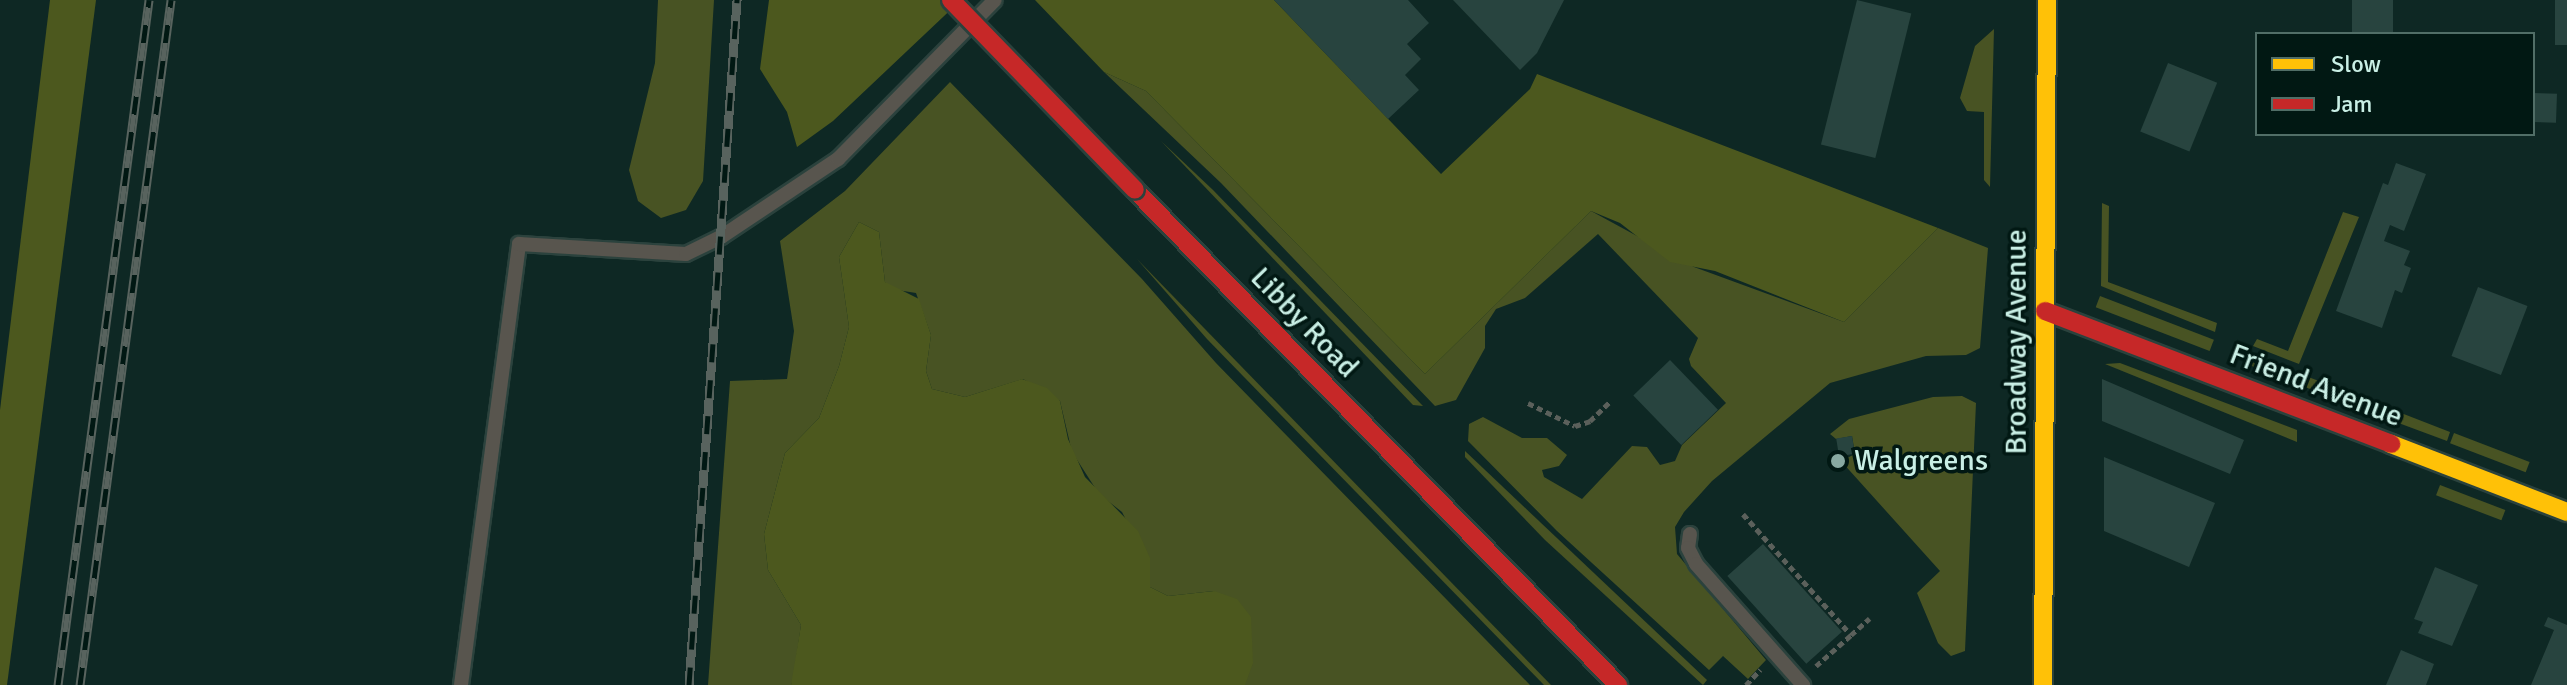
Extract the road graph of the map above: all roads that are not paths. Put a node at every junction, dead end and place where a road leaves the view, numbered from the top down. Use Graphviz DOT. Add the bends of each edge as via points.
graph roads {
  1 [pos="951,0"];
  2 [pos="995,0"];
  3 [pos="2047,0"];
  4 [pos="2045,311"];
  5 [pos="2567,512"];
  6 [pos="1690,534"];
  7 [pos="1806,678"];
  8 [pos="2040,681"];
  9 [pos="461,685"];
  10 [pos="1618,685"];
  1 -- 10 [label="main road, Libby Road, bridge"];
  2 -- 9 [label="lane" via="838,159 721,237 686,254 519,244"];
  3 -- 4 [label="main road, Broadway Avenue"];
  4 -- 5 [label="main road, Friend Avenue"];
  4 -- 8 [label="main road, Broadway Avenue"];
  6 -- 7 [label="lane" via="1688,548 1696,564"];
}
